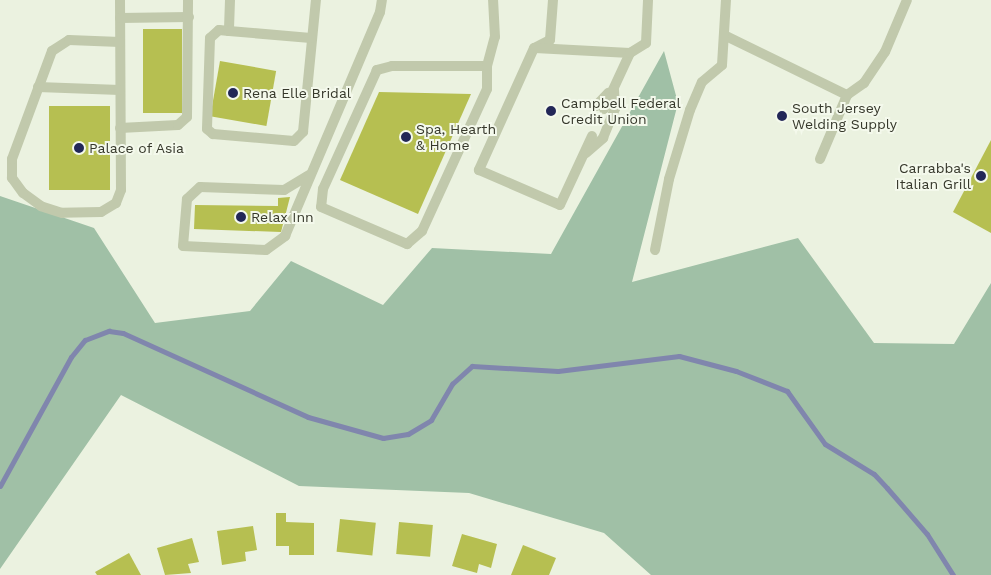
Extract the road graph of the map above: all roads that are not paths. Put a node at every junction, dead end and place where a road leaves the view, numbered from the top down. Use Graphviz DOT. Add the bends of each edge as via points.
graph roads {
  1 [pos="120,0"];
  2 [pos="188,0"];
  3 [pos="230,0"];
  4 [pos="316,0"];
  5 [pos="382,0"];
  6 [pos="493,0"];
  7 [pos="553,0"];
  8 [pos="648,0"];
  9 [pos="726,0"];
  10 [pos="907,0"];
  11 [pos="188,17"];
  12 [pos="120,18"];
  13 [pos="229,31"];
  14 [pos="726,36"];
  15 [pos="311,38"];
  16 [pos="120,42"];
  17 [pos="534,48"];
  18 [pos="630,52"];
  19 [pos="487,66"];
  20 [pos="38,87"];
  21 [pos="614,87"];
  22 [pos="120,90"];
  23 [pos="847,95"];
  24 [pos="600,107"];
  25 [pos="120,128"];
  26 [pos="588,133"];
  27 [pos="582,157"];
  28 [pos="820,159"];
  29 [pos="309,174"];
  30 [pos="656,250"];
  1 -- 12 [label="lane"];
  2 -- 11 [label="lane"];
  3 -- 13 [label="lane"];
  4 -- 15 [label="lane"];
  5 -- 29 [label="lane" via="380,12"];
  6 -- 19 [label="lane" via="495,37"];
  7 -- 17 [label="lane" via="550,40"];
  8 -- 18 [label="lane" via="646,42"];
  9 -- 14 [label="lane"];
  10 -- 23 [label="lane" via="885,52 864,83"];
  11 -- 12 [label="lane"];
  11 -- 25 [label="lane" via="187,117 178,125"];
  12 -- 16 [label="lane"];
  13 -- 15 [label="lane"];
  13 -- 15 [label="lane" via="219,30 210,38 205,123 213,134 294,141 300,138"];
  14 -- 23 [label="lane"];
  14 -- 30 [label="lane" via="722,65 702,82 690,110 669,179"];
  16 -- 20 [label="lane" via="59,43 52,51"];
  16 -- 22 [label="lane"];
  17 -- 18 [label="lane"];
  17 -- 27 [label="lane" via="478,170 560,205"];
  18 -- 21 [label="lane"];
  19 -- 19 [label="lane" via="488,89 422,232 406,244 321,207 323,189 377,70 392,66"];
  20 -- 22 [label="lane"];
  20 -- 25 [label="lane" via="12,159 12,178 23,193 41,206 62,213 84,214 101,212 116,203 121,190"];
  21 -- 24 [label="lane"];
  21 -- 27 [label="lane" via="615,109 603,138"];
  22 -- 25 [label="lane"];
  23 -- 28 [label="lane"];
  26 -- 27 [label="lane"];
  29 -- 29 [label="lane" via="284,190 200,187 187,199 183,246 266,250 275,246 284,236"];
}
